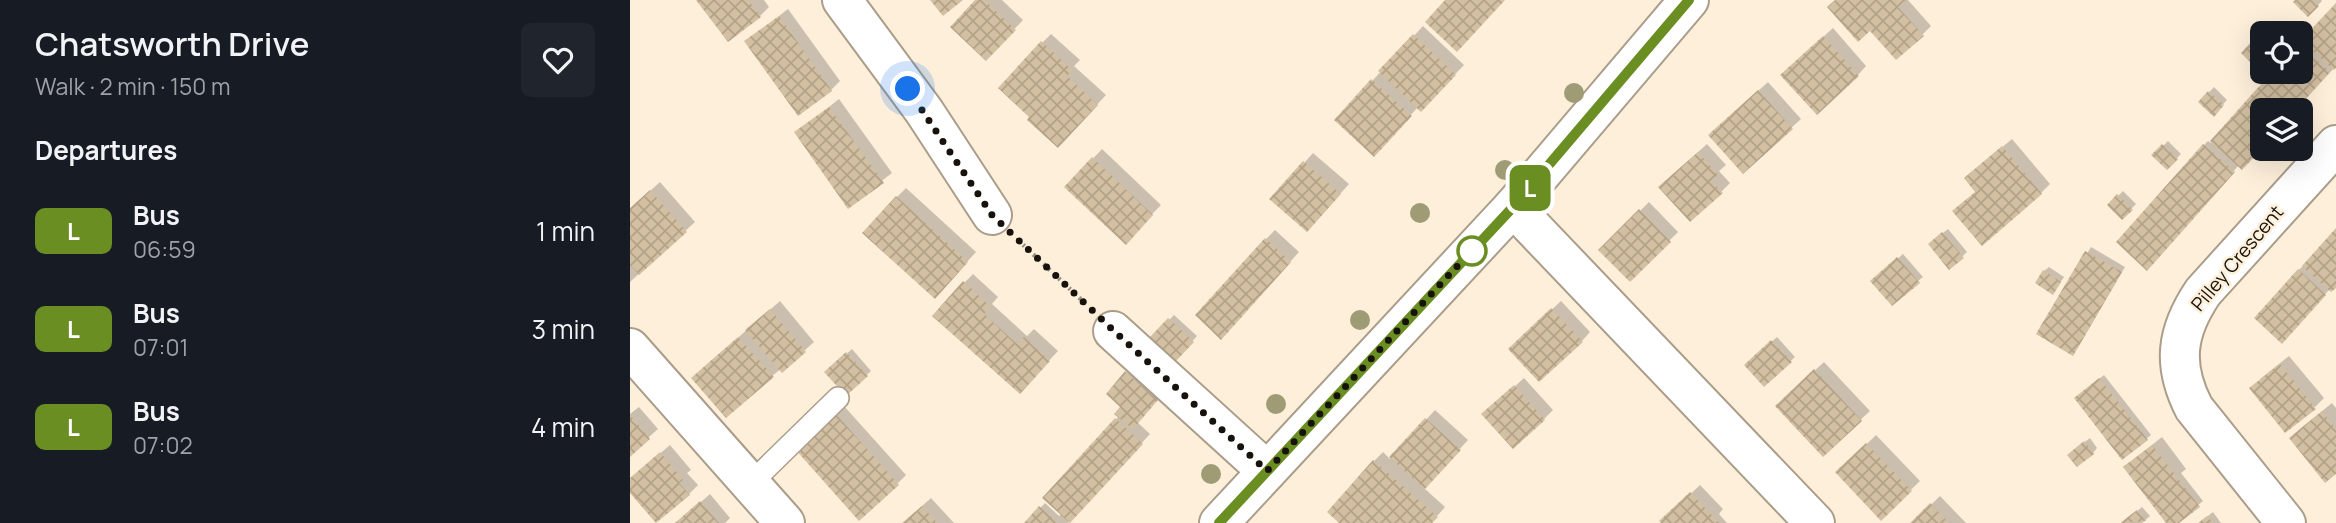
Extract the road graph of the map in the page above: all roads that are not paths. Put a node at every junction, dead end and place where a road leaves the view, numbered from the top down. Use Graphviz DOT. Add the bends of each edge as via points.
graph roads {
  1 [pos="842,0"];
  2 [pos="1689,0"];
  3 [pos="2336,145"];
  4 [pos="1513,207"];
  5 [pos="992,215"];
  6 [pos="1114,331"];
  7 [pos="630,348"];
  8 [pos="838,398"];
  9 [pos="1267,471"];
  10 [pos="750,484"];
  11 [pos="785,523"];
  12 [pos="1219,523"];
  13 [pos="1815,523"];
  14 [pos="2286,523"];
  1 -- 5 [label="street" via="924,111"];
  2 -- 4 [label="street"];
  3 -- 14 [label="street, Pilley Crescent" via="2203,292 2183,328 2180,349 2180,369 2194,408"];
  4 -- 9 [label="street"];
  4 -- 13 [label="street"];
  6 -- 9 [label="street"];
  7 -- 10 [label="street"];
  8 -- 10 [label="lane"];
  9 -- 12 [label="street"];
  10 -- 11 [label="street"];
}
